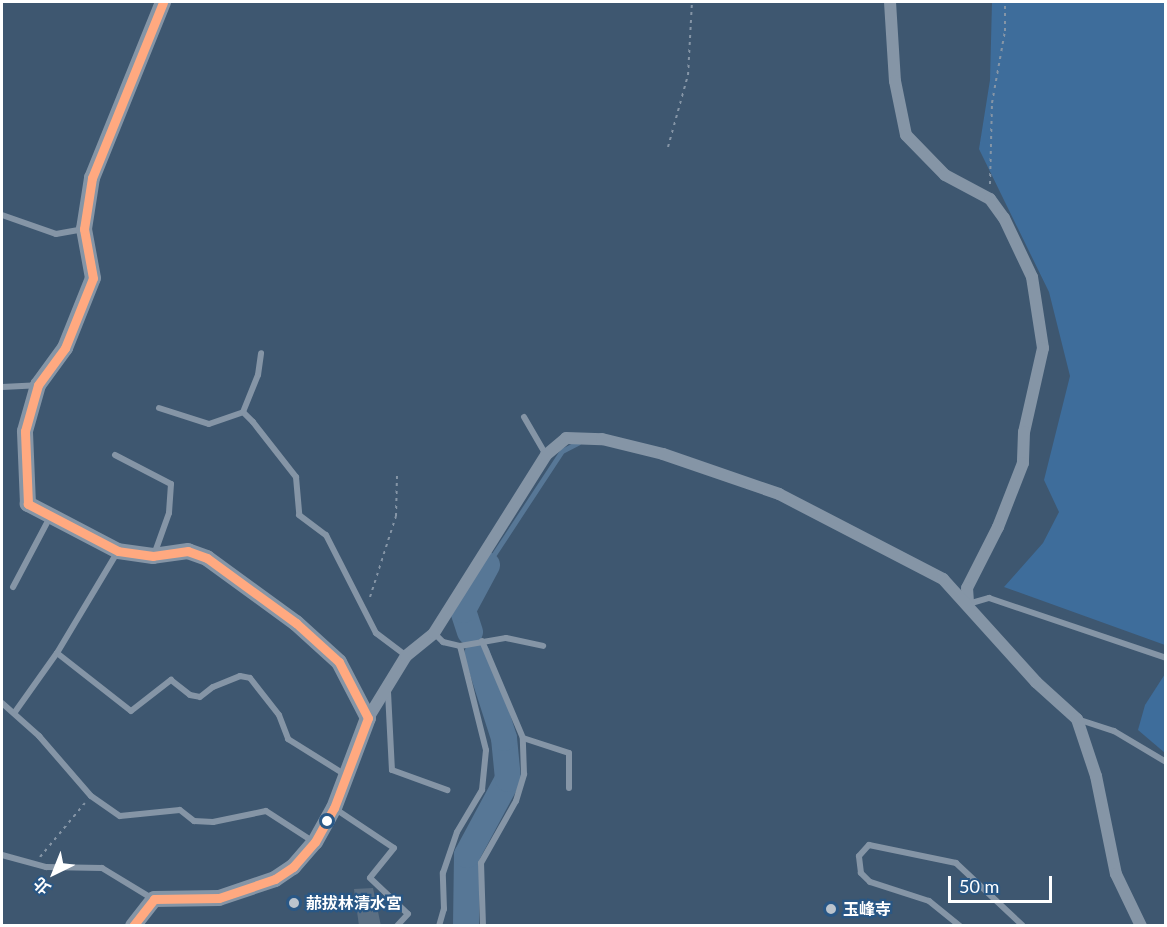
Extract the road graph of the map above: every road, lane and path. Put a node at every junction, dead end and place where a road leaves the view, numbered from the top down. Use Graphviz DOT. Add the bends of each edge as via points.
graph roads {
  1 [pos="163,2"];
  2 [pos="692,2"];
  3 [pos="890,2"];
  4 [pos="1005,2"];
  5 [pos="668,147"];
  6 [pos="990,198"];
  7 [pos="2,215"];
  8 [pos="84,229"];
  9 [pos="261,353"];
  10 [pos="38,385"];
  11 [pos="2,387"];
  12 [pos="159,408"];
  13 [pos="243,412"];
  14 [pos="524,417"];
  15 [pos="115,455"];
  16 [pos="546,455"];
  17 [pos="397,475"];
  18 [pos="49,519"];
  19 [pos="118,551"];
  20 [pos="153,556"];
  21 [pos="13,587"];
  22 [pos="359,603"];
  23 [pos="968,604"];
  24 [pos="434,633"];
  25 [pos="482,641"];
  26 [pos="460,646"];
  27 [pos="543,646"];
  28 [pos="57,654"];
  29 [pos="406,656"];
  30 [pos="1166,658"];
  31 [pos="388,685"];
  32 [pos="2,703"];
  33 [pos="15,712"];
  34 [pos="368,718"];
  35 [pos="1077,719"];
  36 [pos="523,738"];
  37 [pos="1166,762"];
  38 [pos="348,775"];
  39 [pos="569,788"];
  40 [pos="447,790"];
  41 [pos="90,796"];
  42 [pos="334,808"];
  43 [pos="315,842"];
  44 [pos="2,855"];
  45 [pos="34,864"];
  46 [pos="154,899"];
  47 [pos="1022,925"];
  48 [pos="133,926"];
  49 [pos="397,926"];
  50 [pos="439,926"];
  51 [pos="483,926"];
  52 [pos="960,926"];
  53 [pos="1141,926"];
  1 -- 8 [label="street" via="92,178"];
  2 -- 5 [label="path" via="688,75"];
  3 -- 6 [label="street" via="895,81 906,135 945,175"];
  4 -- 6 [label="path" via="1005,30 992,103"];
  6 -- 23 [label="street" via="1032,277 1042,348 1024,432 1023,463 998,527 967,588"];
  7 -- 8 [label="lane" via="56,234"];
  8 -- 10 [label="street" via="93,278 65,348"];
  9 -- 13 [label="lane" via="258,375"];
  10 -- 11 [label="lane"];
  10 -- 18 [label="street" via="25,431 28,504"];
  12 -- 13 [label="lane" via="209,424"];
  13 -- 22 [label="lane" via="296,477 299,515 326,535"];
  14 -- 16 [label="lane"];
  15 -- 20 [label="lane" via="171,484 169,513"];
  16 -- 23 [label="street" via="566,438 602,439 717,469 779,494 943,579"];
  16 -- 24 [label="street"];
  17 -- 22 [label="path" via="396,516 372,596"];
  18 -- 19 [label="street"];
  18 -- 21 [label="lane"];
  19 -- 20 [label="street"];
  19 -- 28 [label="lane"];
  20 -- 34 [label="street" via="188,551 207,558 296,624 339,662"];
  22 -- 29 [label="lane" via="376,633"];
  23 -- 30 [label="lane" via="988,598"];
  23 -- 35 [label="street" via="1020,665"];
  24 -- 26 [label="lane" via="443,642"];
  24 -- 29 [label="street"];
  25 -- 26 [label="lane"];
  25 -- 27 [label="lane" via="506,638"];
  25 -- 36 [label="lane"];
  26 -- 50 [label="lane" via="486,750 482,790 457,832 444,873 444,909"];
  28 -- 33 [label="lane"];
  28 -- 38 [label="lane" via="131,711 171,680 190,695 200,697 240,676 250,678 279,714 288,739"];
  29 -- 31 [label="street"];
  31 -- 34 [label="street"];
  31 -- 40 [label="lane" via="388,757 392,770"];
  32 -- 33 [label="lane"];
  33 -- 41 [label="lane"];
  34 -- 38 [label="street"];
  35 -- 37 [label="lane" via="1114,731"];
  35 -- 53 [label="street" via="1096,776 1116,874"];
  36 -- 39 [label="lane" via="569,753"];
  36 -- 51 [label="lane" via="525,774 516,801 481,863"];
  38 -- 42 [label="street"];
  41 -- 43 [label="lane" via="120,816 180,810 194,821 213,822 266,811"];
  41 -- 45 [label="path"];
  42 -- 43 [label="street"];
  42 -- 49 [label="lane" via="394,848 370,878 408,914"];
  43 -- 46 [label="street" via="293,867 246,890 219,898"];
  44 -- 45 [label="lane"];
  45 -- 46 [label="lane" via="102,868"];
  46 -- 48 [label="street"];
  47 -- 52 [label="lane" via="956,863 869,845 859,855 861,873 870,882 929,901"];
}
